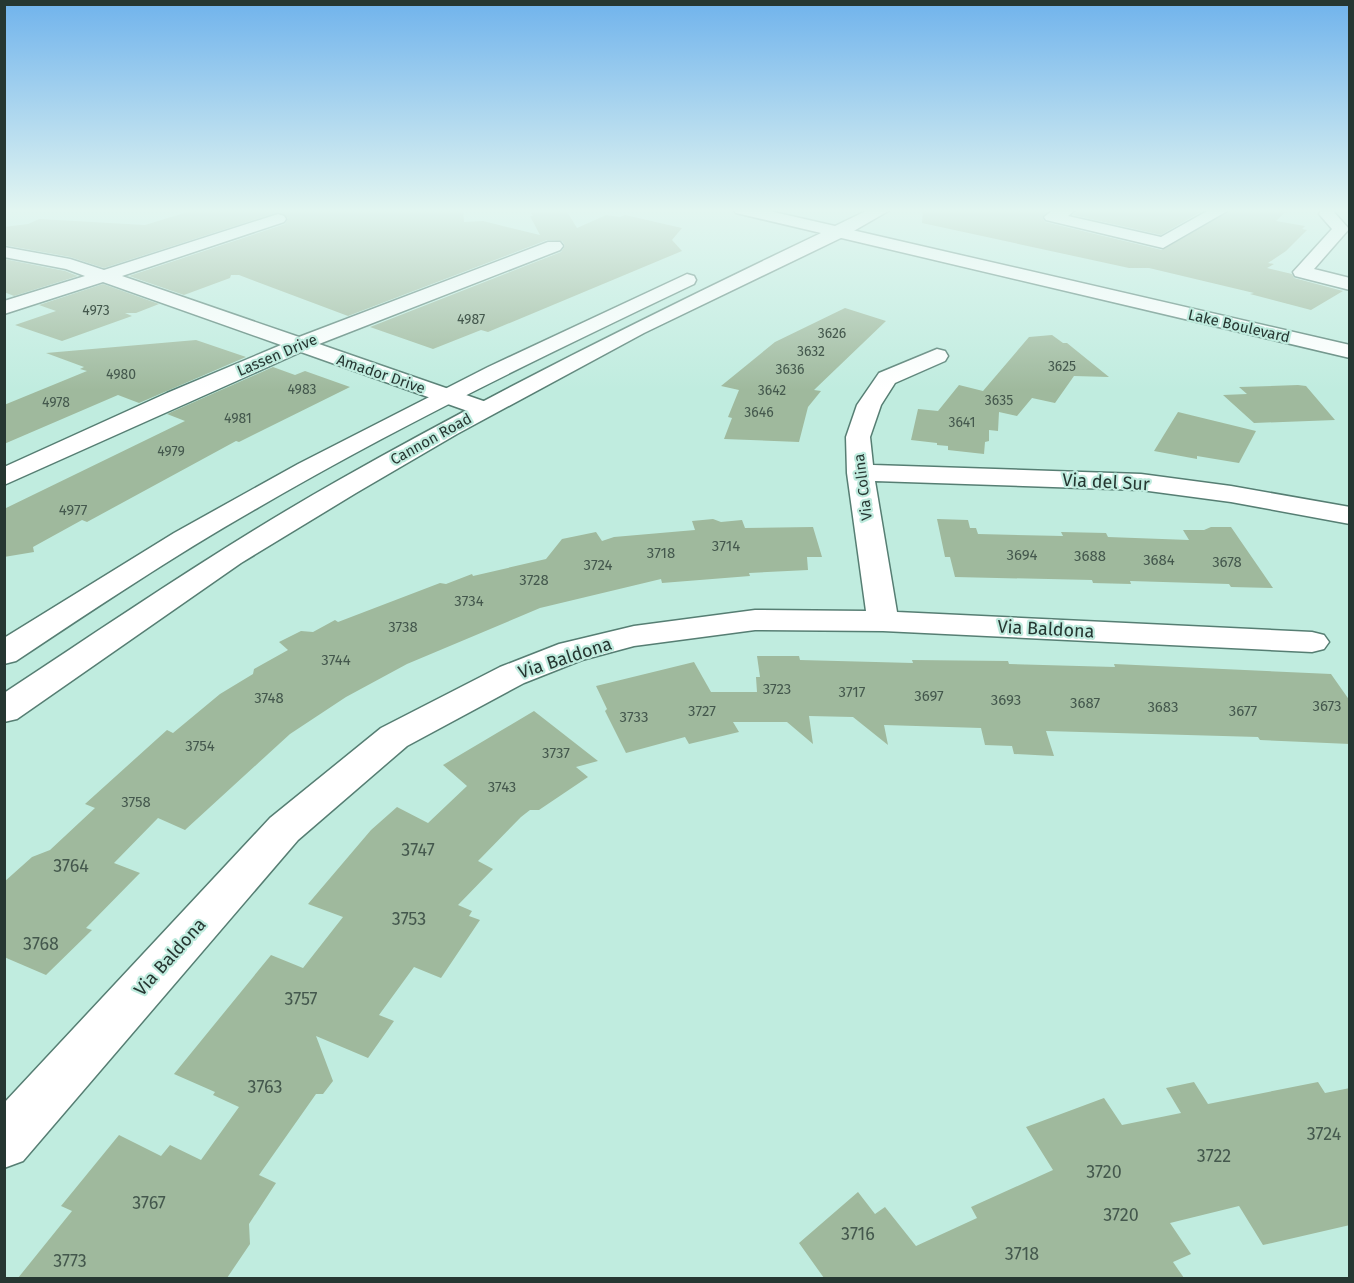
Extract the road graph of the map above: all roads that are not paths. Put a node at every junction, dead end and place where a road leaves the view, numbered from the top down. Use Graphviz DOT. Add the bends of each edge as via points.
graph roads {
  1 [pos="86,270"];
  2 [pos="122,270"];
  3 [pos="491,270"];
  4 [pos="707,270"];
  5 [pos="747,270"];
  6 [pos="1021,270"];
  7 [pos="1304,270"];
  8 [pos="103,276"];
  9 [pos="1350,284"];
  10 [pos="4,308"];
  11 [pos="299,346"];
  12 [pos="1350,352"];
  13 [pos="937,356"];
  14 [pos="448,396"];
  15 [pos="484,409"];
  16 [pos="860,473"];
  17 [pos="4,477"];
  18 [pos="1350,516"];
  19 [pos="883,621"];
  20 [pos="1312,642"];
  21 [pos="4,653"];
  22 [pos="4,710"];
  23 [pos="4,1142"];
  1 -- 8 [label="street, Amador Drive"];
  2 -- 8 [label="street"];
  3 -- 11 [label="street, Lassen Drive"];
  4 -- 14 [label="street, Cannon Road"];
  5 -- 15 [label="street, Cannon Road"];
  6 -- 12 [label="street, Lake Boulevard"];
  7 -- 9 [label="street"];
  8 -- 10 [label="street"];
  8 -- 11 [label="street, Amador Drive"];
  11 -- 14 [label="street, Amador Drive"];
  11 -- 17 [label="street, Lassen Drive"];
  13 -- 16 [label="street, Via Colina" via="887,378 869,405 858,437"];
  14 -- 15 [label="street, Amador Drive"];
  14 -- 21 [label="street, Cannon Road" via="184,540"];
  15 -- 22 [label="street, Cannon Road" via="231,556"];
  16 -- 18 [label="street, Via del Sur" via="1141,482"];
  16 -- 19 [label="street, Via Colina"];
  19 -- 20 [label="street, Via Baldona"];
  19 -- 23 [label="street, Via Baldona" via="755,620 634,636 571,652 512,675 394,737 284,829"];
}
